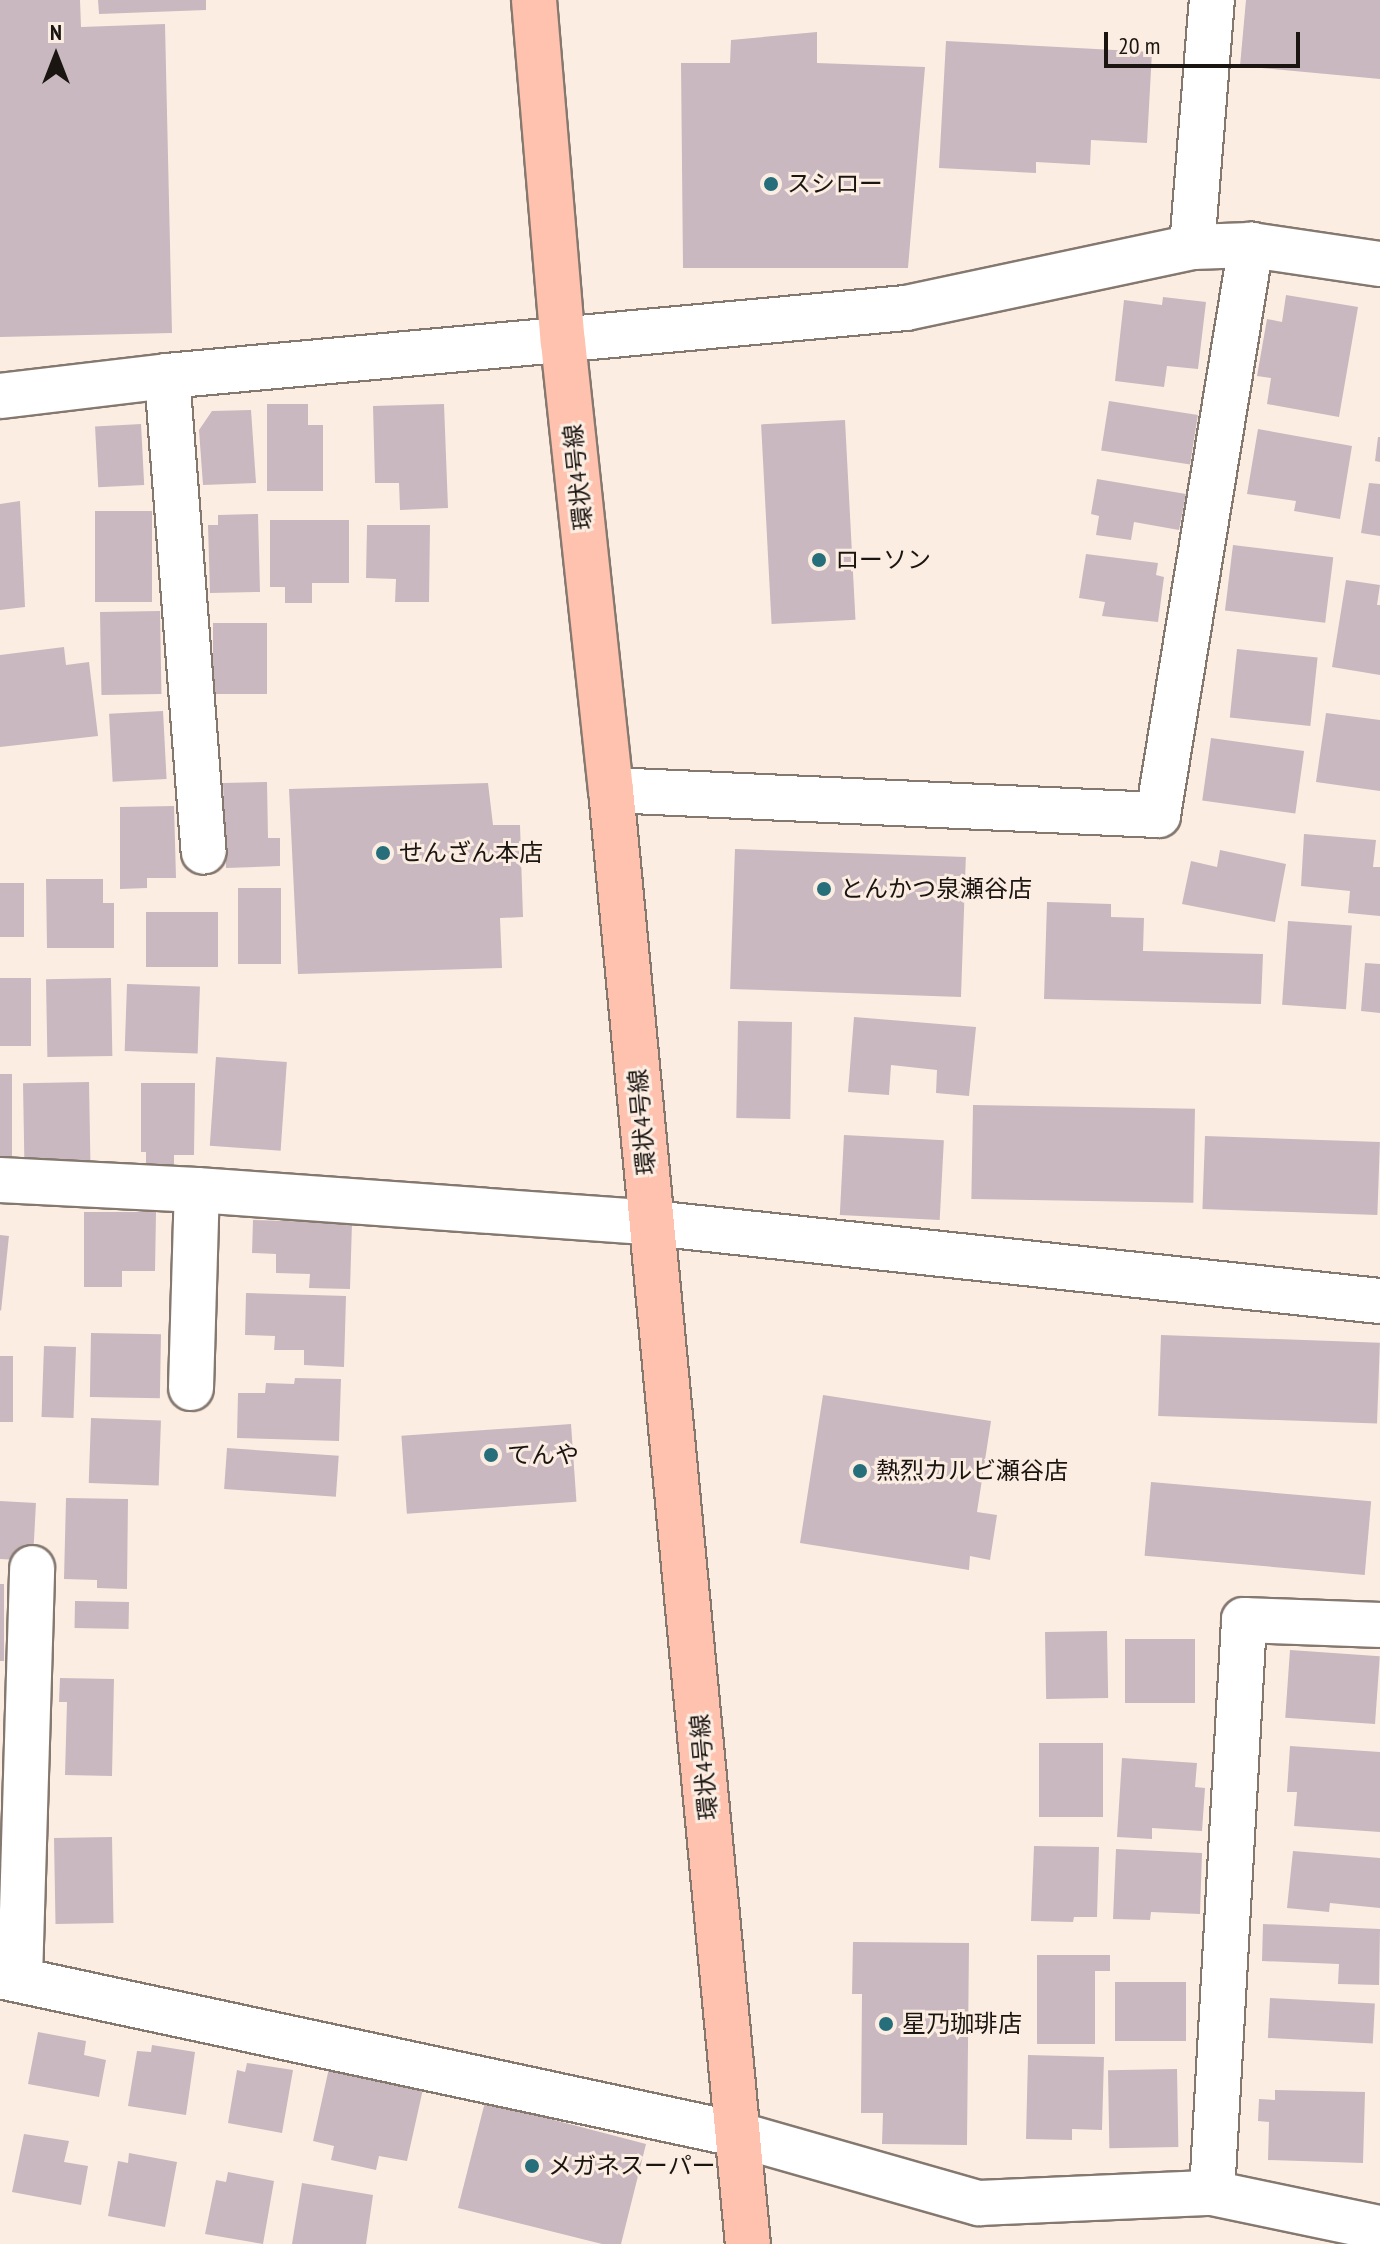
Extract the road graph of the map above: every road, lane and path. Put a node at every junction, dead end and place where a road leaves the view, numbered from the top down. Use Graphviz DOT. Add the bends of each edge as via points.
graph roads {
  1 [pos="534,0"];
  2 [pos="1212,0"];
  3 [pos="1251,245"];
  4 [pos="1192,247"];
  5 [pos="1380,264"];
  6 [pos="563,342"];
  7 [pos="167,376"];
  8 [pos="0,396"];
  9 [pos="611,790"];
  10 [pos="204,852"];
  11 [pos="0,1180"];
  12 [pos="197,1190"];
  13 [pos="652,1223"];
  14 [pos="1380,1301"];
  15 [pos="191,1388"];
  16 [pos="32,1568"];
  17 [pos="1380,1625"];
  18 [pos="10,1977"];
  19 [pos="736,2134"];
  20 [pos="1212,2193"];
  21 [pos="1380,2228"];
  22 [pos="748,2244"];
  1 -- 6 [label="main road, 環状4号線"];
  2 -- 4 [label="street"];
  3 -- 4 [label="street"];
  3 -- 5 [label="street"];
  3 -- 9 [label="street" via="1158,815"];
  4 -- 6 [label="street" via="906,308"];
  6 -- 7 [label="street"];
  6 -- 9 [label="main road, 環状4号線"];
  7 -- 8 [label="street"];
  7 -- 10 [label="street"];
  9 -- 13 [label="main road, 環状4号線"];
  11 -- 12 [label="street"];
  12 -- 13 [label="street"];
  12 -- 15 [label="street"];
  13 -- 14 [label="street"];
  13 -- 19 [label="main road, 環状4号線"];
  16 -- 18 [label="street"];
  17 -- 20 [label="street" via="1244,1620"];
  18 -- 19 [label="street"];
  19 -- 20 [label="street" via="979,2203"];
  19 -- 22 [label="main road, 環状4号線"];
  20 -- 21 [label="street"];
}
